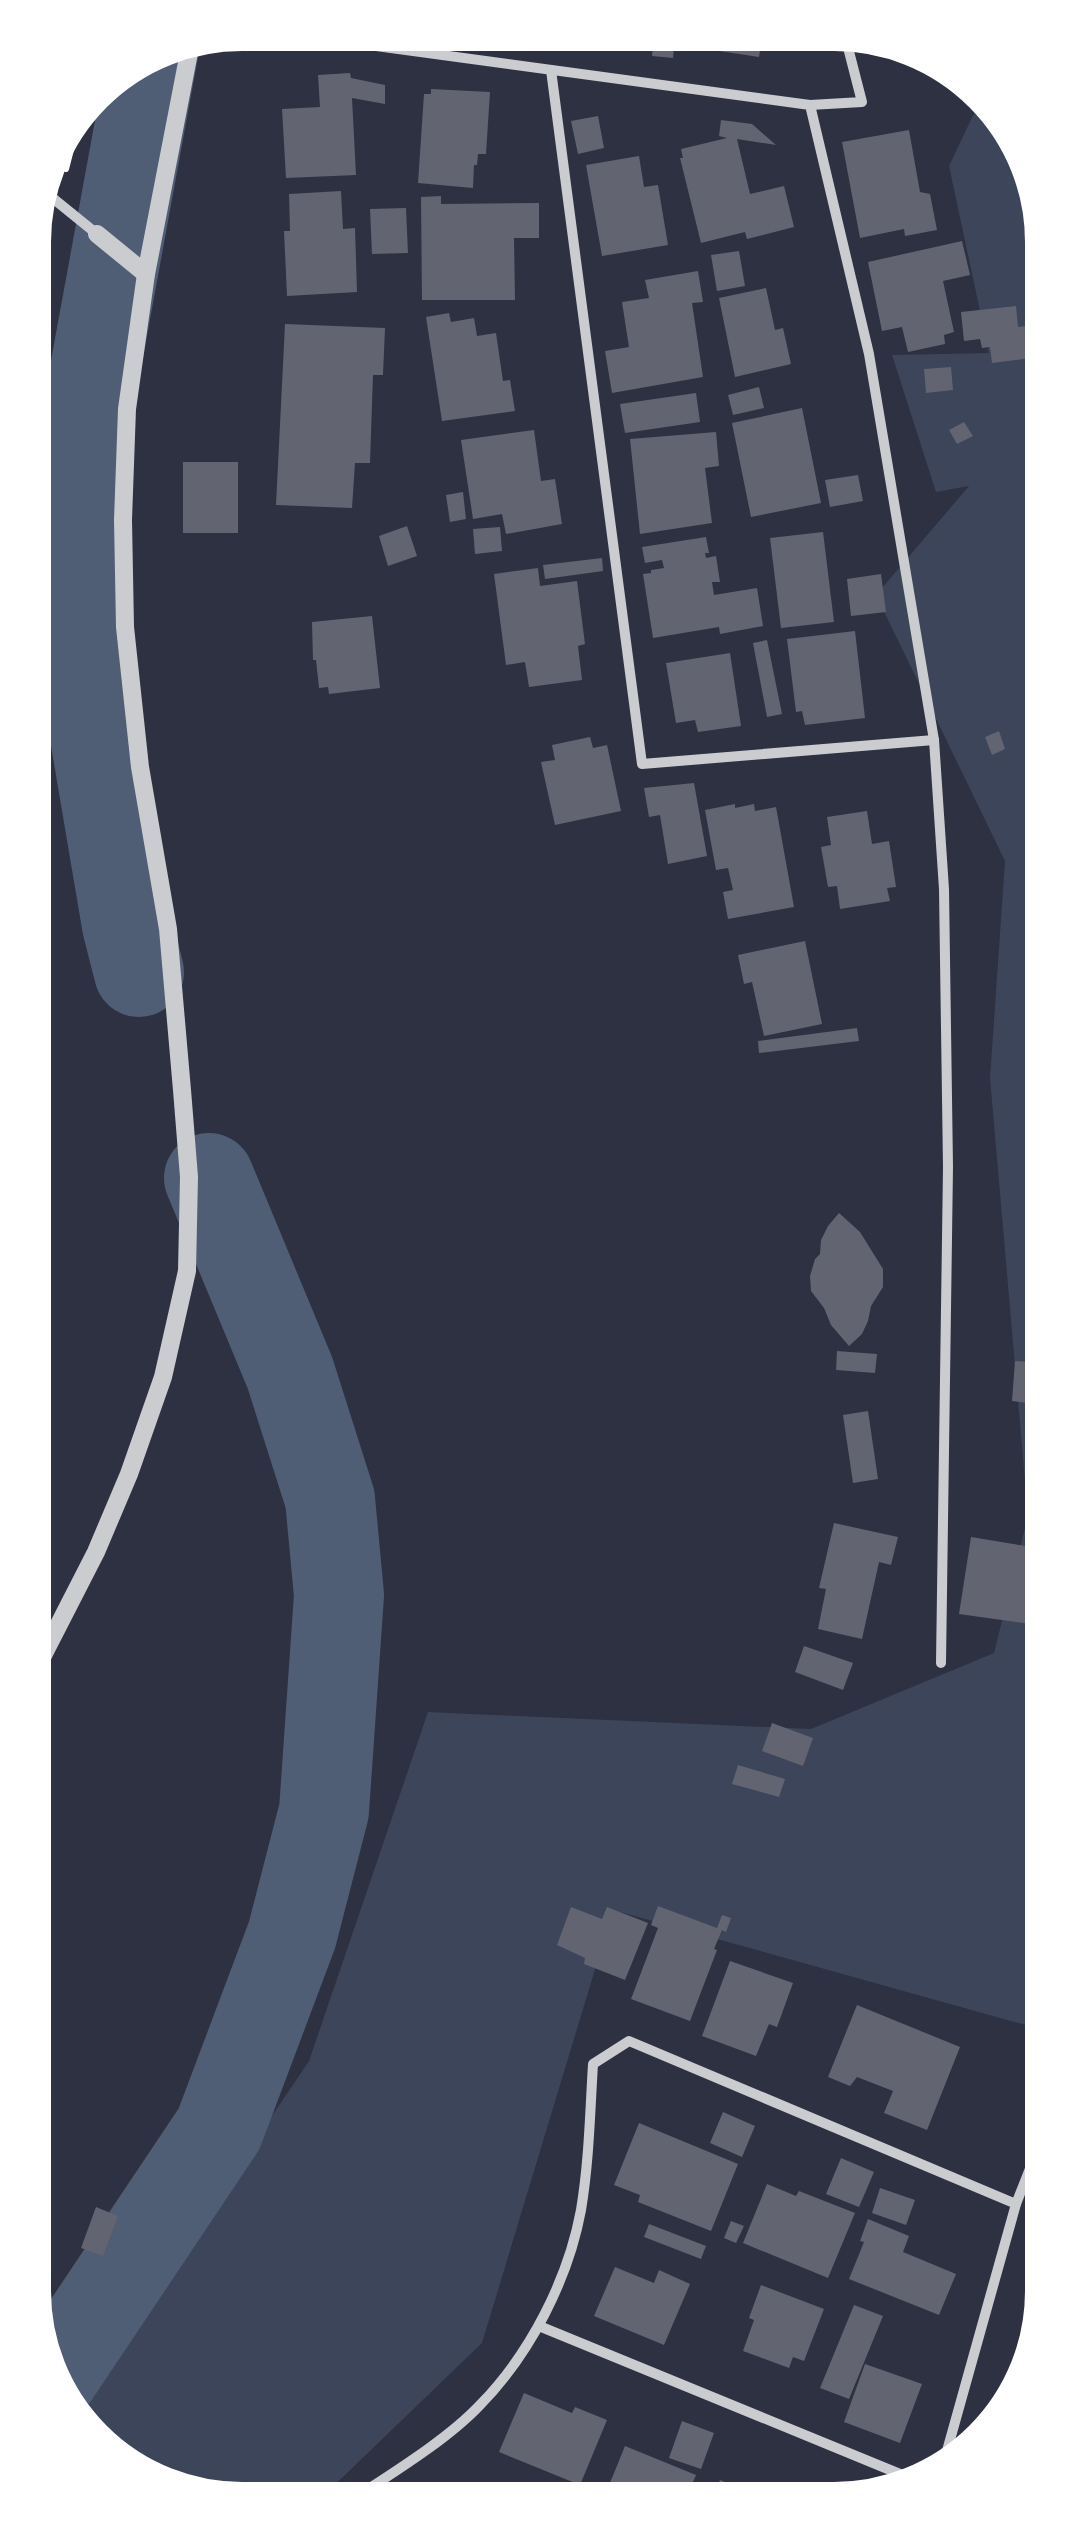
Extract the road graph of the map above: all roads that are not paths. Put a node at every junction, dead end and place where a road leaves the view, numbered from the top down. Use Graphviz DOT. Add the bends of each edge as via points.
graph roads {
  1 [pos="368,45"];
  2 [pos="847,45"];
  3 [pos="189,53"];
  4 [pos="551,70"];
  5 [pos="810,104"];
  6 [pos="51,197"];
  7 [pos="97,234"];
  8 [pos="146,274"];
  9 [pos="934,740"];
  10 [pos="45,1650"];
  11 [pos="941,1663"];
  12 [pos="1031,2168"];
  13 [pos="1016,2204"];
  14 [pos="538,2326"];
  15 [pos="946,2453"];
  16 [pos="904,2475"];
  17 [pos="369,2488"];
  1 -- 4 [label="street"];
  2 -- 5 [label="street" via="862,102"];
  3 -- 8 [label="street"];
  4 -- 5 [label="street"];
  4 -- 9 [label="street" via="642,764"];
  5 -- 9 [label="street" via="869,354"];
  6 -- 7 [label="street"];
  7 -- 8 [label="street"];
  8 -- 10 [label="street" via="127,408 125,627 170,947 189,1177 186,1272 163,1377 128,1474"];
  9 -- 11 [label="street" via="944,890 948,1167"];
  12 -- 13 [label="street"];
  13 -- 14 [label="street" via="629,2041 592,2064 580,2210 570,2253"];
  13 -- 15 [label="street"];
  14 -- 16 [label="street"];
  14 -- 17 [label="street" via="479,2407"];
}
